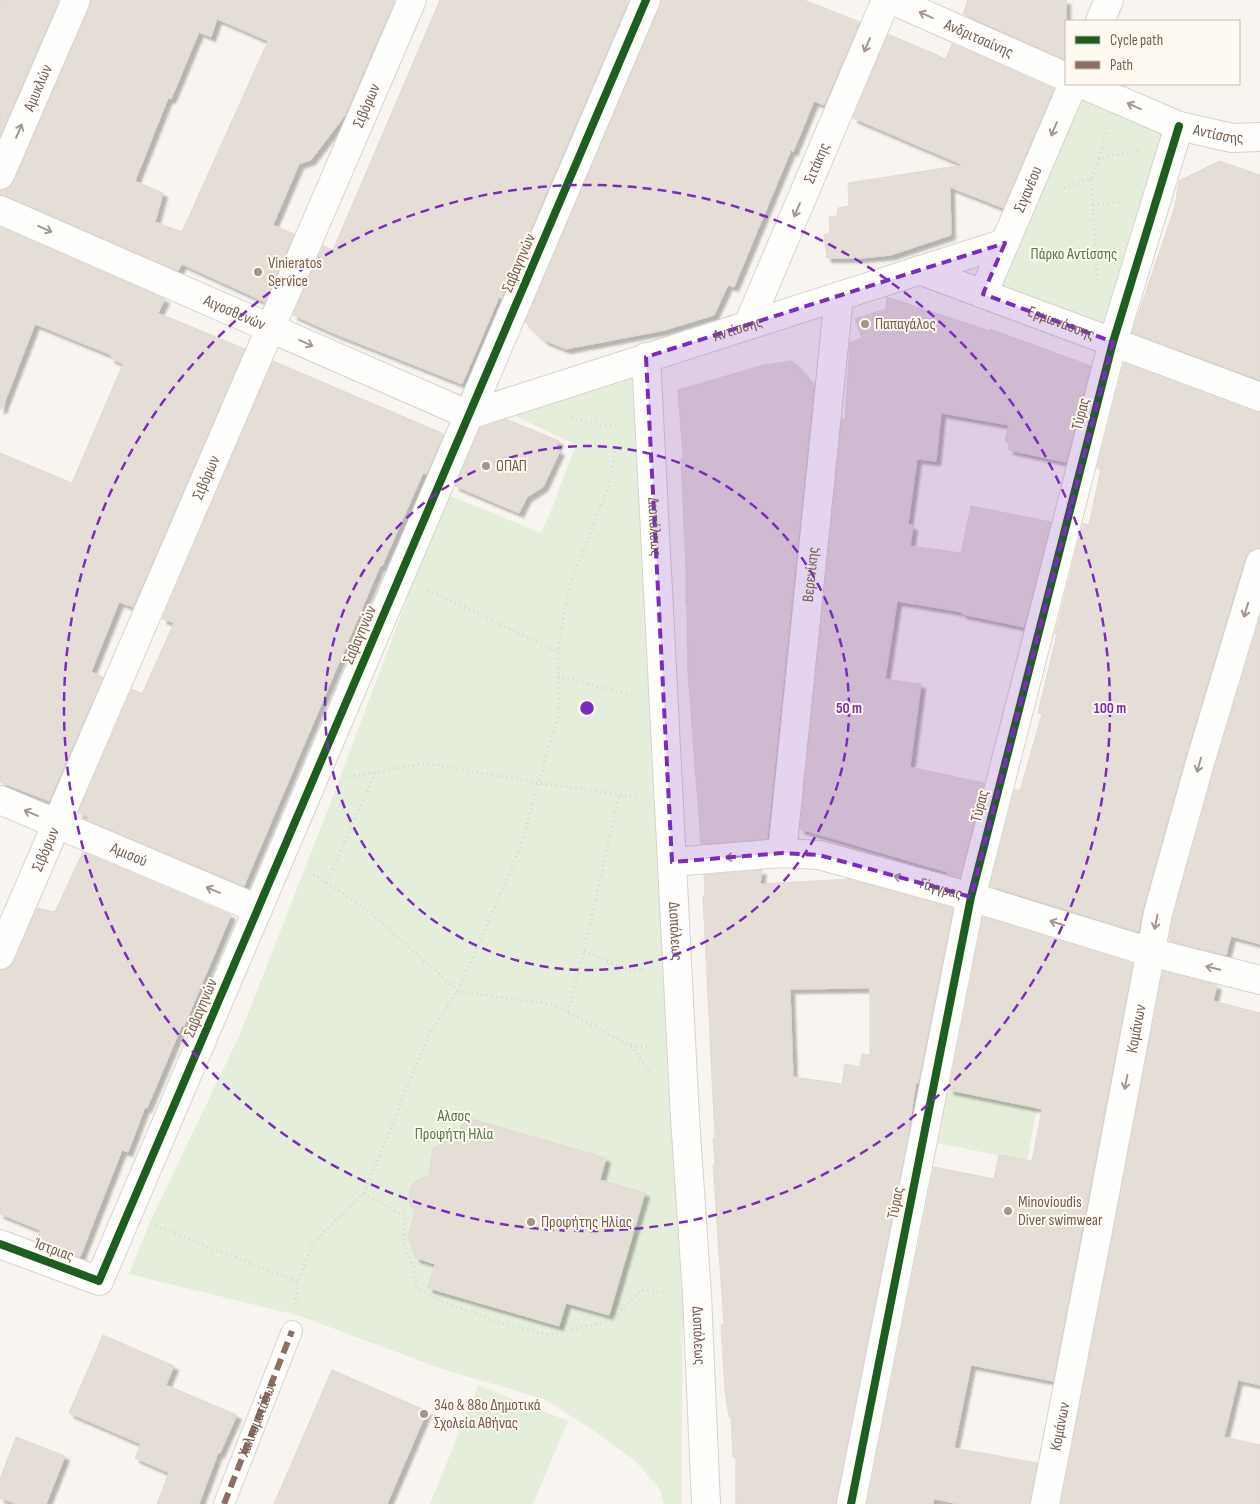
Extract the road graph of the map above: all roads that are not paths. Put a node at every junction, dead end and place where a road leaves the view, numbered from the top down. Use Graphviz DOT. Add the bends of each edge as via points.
graph roads {
  1 [pos="76,0"];
  2 [pos="412,0"];
  3 [pos="646,0"];
  4 [pos="886,0"];
  5 [pos="892,0"];
  6 [pos="1109,0"];
  7 [pos="1100,20"];
  8 [pos="1065,77"];
  9 [pos="1073,85"];
  10 [pos="1084,85"];
  11 [pos="1176,135"];
  12 [pos="1260,138"];
  13 [pos="0,175"];
  14 [pos="0,210"];
  15 [pos="1005,243"];
  16 [pos="919,270"];
  17 [pos="983,294"];
  18 [pos="839,296"];
  19 [pos="748,325"];
  20 [pos="271,328"];
  21 [pos="1113,342"];
  22 [pos="646,357"];
  23 [pos="1260,398"];
  24 [pos="469,414"];
  25 [pos="1260,563"];
  26 [pos="0,800"];
  27 [pos="56,824"];
  28 [pos="782,853"];
  29 [pos="672,862"];
  30 [pos="971,897"];
  31 [pos="258,909"];
  32 [pos="1150,952"];
  33 [pos="0,955"];
  34 [pos="1260,980"];
  35 [pos="0,1244"];
  36 [pos="99,1281"];
  37 [pos="292,1331"];
  38 [pos="224,1504"];
  39 [pos="706,1504"];
  40 [pos="851,1504"];
  41 [pos="1045,1504"];
  13 -- 1 [label="street, Αμυκλών, one-way"];
  2 -- 20 [label="street, Σιβόρων"];
  3 -- 24 [label="street, Σαβαγηνών"];
  4 -- 19 [label="street, Σιτάκης, one-way"];
  8 -- 5 [label="street, Ανδριτσαίνης, one-way"];
  6 -- 7 [label="street"];
  9 -- 15 [label="street, Σιγανέου, one-way"];
  11 -- 10 [label="street, one-way"];
  11 -- 12 [label="street, Αντίσσης"];
  11 -- 21 [label="street, Τύρας"];
  14 -- 20 [label="street, Αιγοσθενών, one-way"];
  15 -- 16 [label="street, Αντίσσης"];
  15 -- 17 [label="street, Σιγανέου"];
  16 -- 17 [label="street, Ερμωνάσσης"];
  16 -- 18 [label="street, Αντίσσης"];
  17 -- 21 [label="street, Ερμωνάσσης"];
  18 -- 19 [label="street, Αντίσσης"];
  18 -- 28 [label="street, Βερενίκης"];
  19 -- 22 [label="street, Αντίσσης"];
  20 -- 24 [label="street, Αιγοσθενών, one-way"];
  20 -- 27 [label="street, Σιβόρων"];
  21 -- 23 [label="street, Ερμωνάσσης"];
  21 -- 30 [label="street, Τύρας"];
  22 -- 24 [label="street, Αντίσσης"];
  22 -- 29 [label="street, Διοπόλεως"];
  24 -- 31 [label="street, Σαβαγηνών"];
  25 -- 32 [label="street, Κομάνων, one-way" via="1191,793"];
  27 -- 26 [label="street, Αμισού, one-way"];
  31 -- 27 [label="street, Αμισού, one-way"];
  27 -- 33 [label="street, Σιβόρων"];
  28 -- 29 [label="street, Γάγγρας, one-way"];
  30 -- 28 [label="street, Γάγγρας, one-way" via="819,855"];
  29 -- 39 [label="street, Διοπόλεως"];
  32 -- 30 [label="street, Γάγγρας, one-way"];
  30 -- 40 [label="street, Τύρας"];
  31 -- 36 [label="street, Σαβαγηνών"];
  34 -- 32 [label="street, Γάγγρας, one-way"];
  32 -- 41 [label="street, Κομάνων, one-way"];
  35 -- 36 [label="street, Ίστριας"];
  37 -- 38 [label="street, Χαλκοματάδων"];
}
